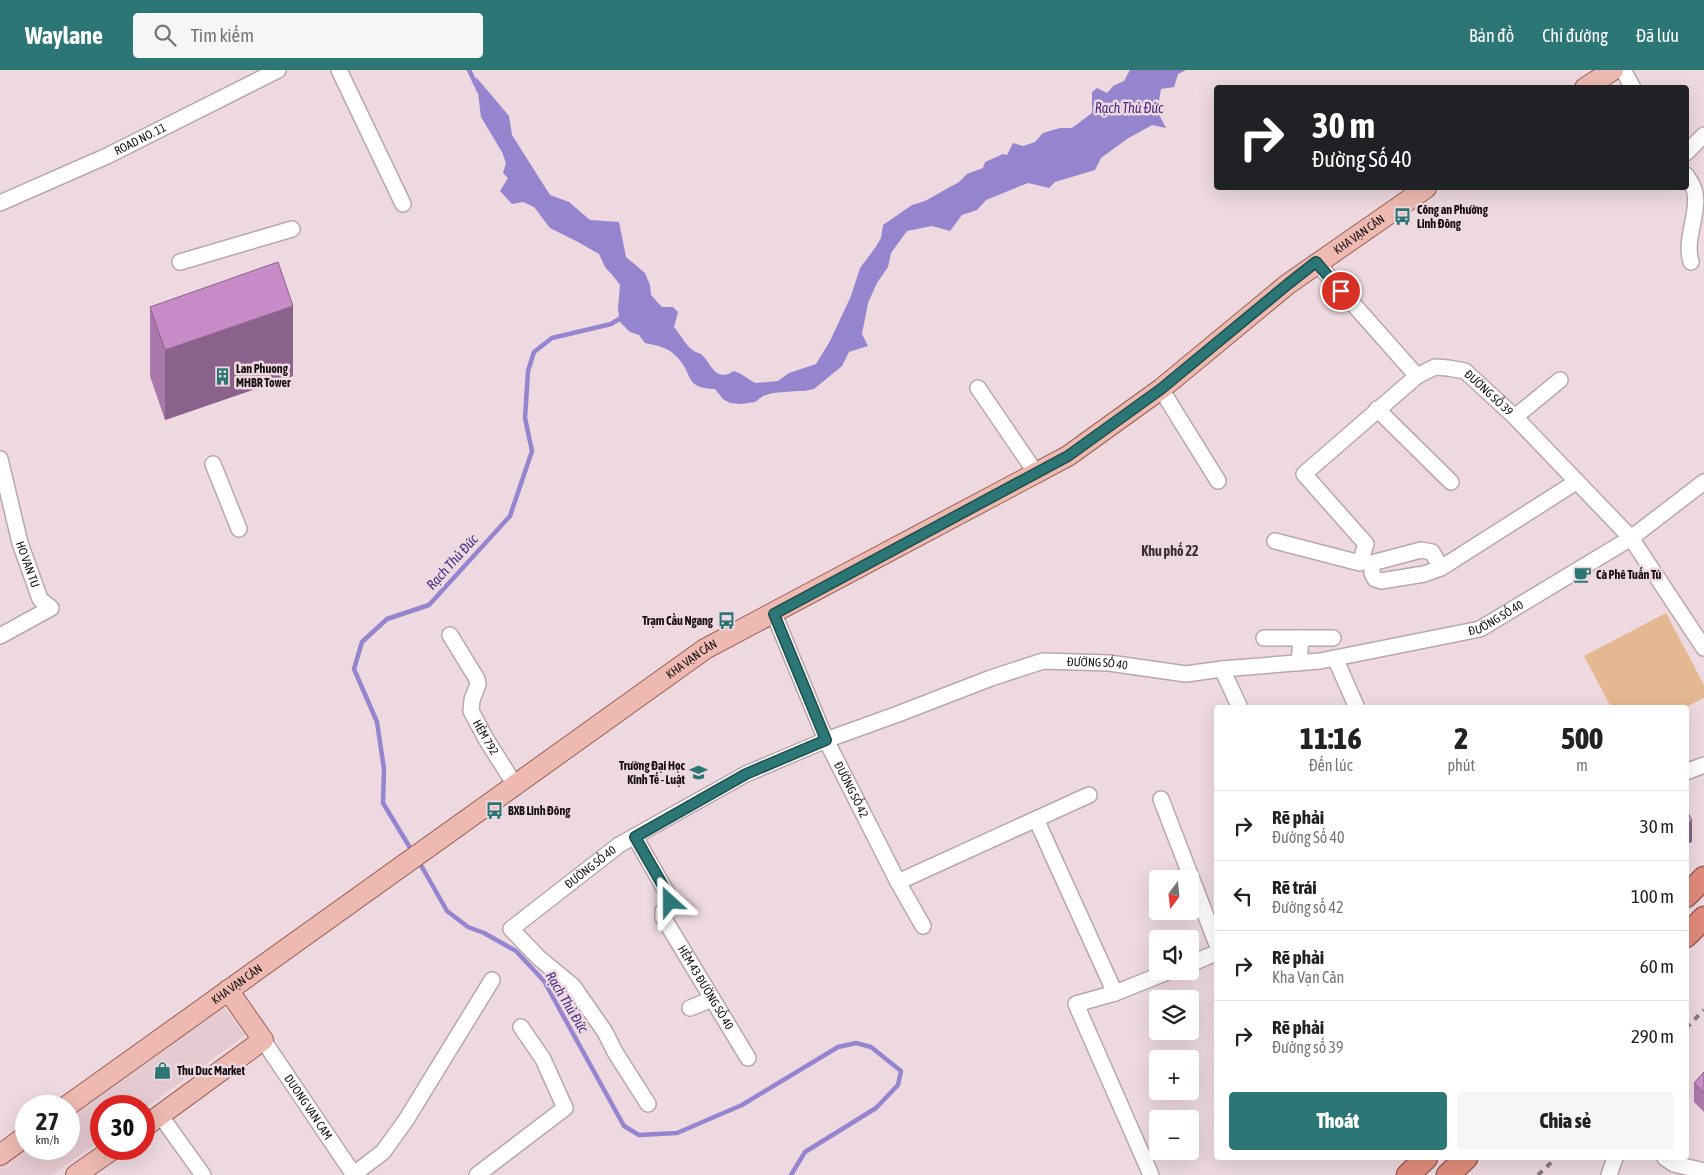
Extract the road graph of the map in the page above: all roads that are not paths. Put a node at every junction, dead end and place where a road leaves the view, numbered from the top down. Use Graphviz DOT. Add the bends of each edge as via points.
graph roads {
  1 [pos="278,70"];
  2 [pos="339,70"];
  3 [pos="1613,70"];
  4 [pos="1623,70"];
  5 [pos="1590,85"];
  6 [pos="1631,85"];
  7 [pos="1704,135"];
  8 [pos="1689,150"];
  9 [pos="1689,180"];
  10 [pos="1423,190"];
  11 [pos="0,202"];
  12 [pos="403,204"];
  13 [pos="292,229"];
  14 [pos="180,262"];
  15 [pos="1316,262"];
  16 [pos="1691,262"];
  17 [pos="1417,376"];
  18 [pos="1560,380"];
  19 [pos="978,388"];
  20 [pos="1161,389"];
  21 [pos="1378,409"];
  22 [pos="1515,417"];
  23 [pos="0,459"];
  24 [pos="213,464"];
  25 [pos="1036,473"];
  26 [pos="1218,481"];
  27 [pos="1451,482"];
  28 [pos="1576,482"];
  29 [pos="1704,482"];
  30 [pos="240,529"];
  31 [pos="1631,538"];
  32 [pos="1275,542"];
  33 [pos="1441,568"];
  34 [pos="774,614"];
  35 [pos="450,635"];
  36 [pos="0,636"];
  37 [pos="1264,638"];
  38 [pos="1301,638"];
  39 [pos="1333,638"];
  40 [pos="1704,648"];
  41 [pos="1335,658"];
  42 [pos="1299,663"];
  43 [pos="1222,668"];
  44 [pos="1239,705"];
  45 [pos="1356,705"];
  46 [pos="826,740"];
  47 [pos="1704,765"];
  48 [pos="1689,771"];
  49 [pos="515,785"];
  50 [pos="1089,796"];
  51 [pos="1161,799"];
  52 [pos="1036,819"];
  53 [pos="635,837"];
  54 [pos="1704,878"];
  55 [pos="898,882"];
  56 [pos="1689,893"];
  57 [pos="1704,918"];
  58 [pos="924,926"];
  59 [pos="1689,933"];
  60 [pos="1214,937"];
  61 [pos="1214,954"];
  62 [pos="1199,960"];
  63 [pos="1149,979"];
  64 [pos="492,980"];
  65 [pos="228,990"];
  66 [pos="1114,993"];
  67 [pos="712,1000"];
  68 [pos="690,1008"];
  69 [pos="521,1027"];
  70 [pos="263,1040"];
  71 [pos="748,1058"];
  72 [pos="80,1097"];
  73 [pos="648,1104"];
  74 [pos="160,1115"];
  75 [pos="155,1119"];
  76 [pos="15,1144"];
  77 [pos="0,1155"];
  78 [pos="97,1160"];
  79 [pos="1424,1160"];
  80 [pos="1464,1160"];
  81 [pos="1614,1160"];
  82 [pos="1668,1160"];
  83 [pos="1704,1171"];
  84 [pos="76,1175"];
  85 [pos="203,1175"];
  86 [pos="354,1175"];
  87 [pos="477,1175"];
  88 [pos="1151,1175"];
  89 [pos="1408,1175"];
  90 [pos="1448,1175"];
  91 [pos="1609,1175"];
  1 -- 11 [label="street, ROAD NO. 11" via="107,156"];
  2 -- 12 [label="street"];
  3 -- 5 [label="main road"];
  4 -- 6 [label="street"];
  7 -- 8 [label="street"];
  9 -- 16 [label="street" via="1696,197 1688,249"];
  10 -- 15 [label="main road, KHA VẠN CÂN"];
  13 -- 14 [label="street"];
  15 -- 17 [label="street"];
  15 -- 20 [label="main road, KHA VẠN CÂN"];
  17 -- 21 [label="street, ĐƯỜNG SỐ 39"];
  17 -- 22 [label="street, ĐƯỜNG SỐ 39" via="1435,367 1465,371"];
  18 -- 22 [label="street"];
  19 -- 25 [label="street"];
  20 -- 25 [label="main road, KHA VẠN CÂN" via="1068,456"];
  20 -- 26 [label="street"];
  21 -- 27 [label="street"];
  21 -- 32 [label="street, ĐƯỜNG SỐ 39" via="1304,474 1366,544 1360,563"];
  22 -- 28 [label="street, ĐƯỜNG SỐ 39"];
  23 -- 36 [label="street, HO VAN TU" via="20,543 40,599 51,608"];
  24 -- 30 [label="street"];
  25 -- 34 [label="main road, KHA VẠN CÂN"];
  28 -- 31 [label="street, ĐƯỜNG SỐ 39"];
  28 -- 33 [label="street"];
  29 -- 31 [label="street, ĐƯỜNG SỐ 40"];
  31 -- 40 [label="street, ĐƯỜNG SỐ 39"];
  31 -- 41 [label="street, ĐƯỜNG SỐ 40" via="1480,629"];
  34 -- 46 [label="street, ĐƯỜNG SỐ 42"];
  34 -- 49 [label="main road, KHA VẠN CÂN" via="705,649"];
  35 -- 49 [label="street, HẺM 792" via="477,679 471,710"];
  37 -- 38 [label="street"];
  38 -- 39 [label="street"];
  38 -- 42 [label="street"];
  41 -- 42 [label="street, ĐƯỜNG SỐ 40"];
  41 -- 45 [label="street"];
  42 -- 43 [label="street, ĐƯỜNG SỐ 40"];
  43 -- 44 [label="street"];
  43 -- 46 [label="street, ĐƯỜNG SỐ 40" via="1186,674 1109,663 1043,661"];
  46 -- 53 [label="street, ĐƯỜNG SỐ 40" via="746,774"];
  46 -- 55 [label="street, ĐƯỜNG SỐ 42"];
  47 -- 48 [label="street"];
  49 -- 65 [label="main road, KHA VẠN CÂN"];
  50 -- 52 [label="street"];
  51 -- 60 [label="street"];
  52 -- 55 [label="street"];
  52 -- 66 [label="street"];
  53 -- 67 [label="street, HẺM 43 ĐƯỜNG SỐ 40" via="670,898 663,917"];
  53 -- 73 [label="street, ĐƯỜNG SỐ 40" via="619,845 511,929 573,986"];
  54 -- 56 [label="highway"];
  55 -- 58 [label="street, ĐƯỜNG SỐ 42"];
  57 -- 59 [label="highway"];
  61 -- 62 [label="street"];
  63 -- 66 [label="street"];
  64 -- 86 [label="street" via="406,1120 383,1152"];
  65 -- 70 [label="main road"];
  65 -- 72 [label="main road, KHA VẠN CÂN"];
  66 -- 88 [label="street" via="1076,1004"];
  67 -- 68 [label="street"];
  67 -- 71 [label="street, HẺM 43 ĐƯỜNG SỐ 40"];
  69 -- 87 [label="street" via="543,1059 565,1108"];
  70 -- 74 [label="main road"];
  70 -- 86 [label="street, DUONG VAN CAM"];
  74 -- 75 [label="main road"];
  74 -- 85 [label="street"];
  76 -- 77 [label="main road"];
  78 -- 84 [label="main road"];
  79 -- 89 [label="highway"];
  80 -- 90 [label="highway"];
  81 -- 91 [label="street"];
  82 -- 83 [label="street"];
}
